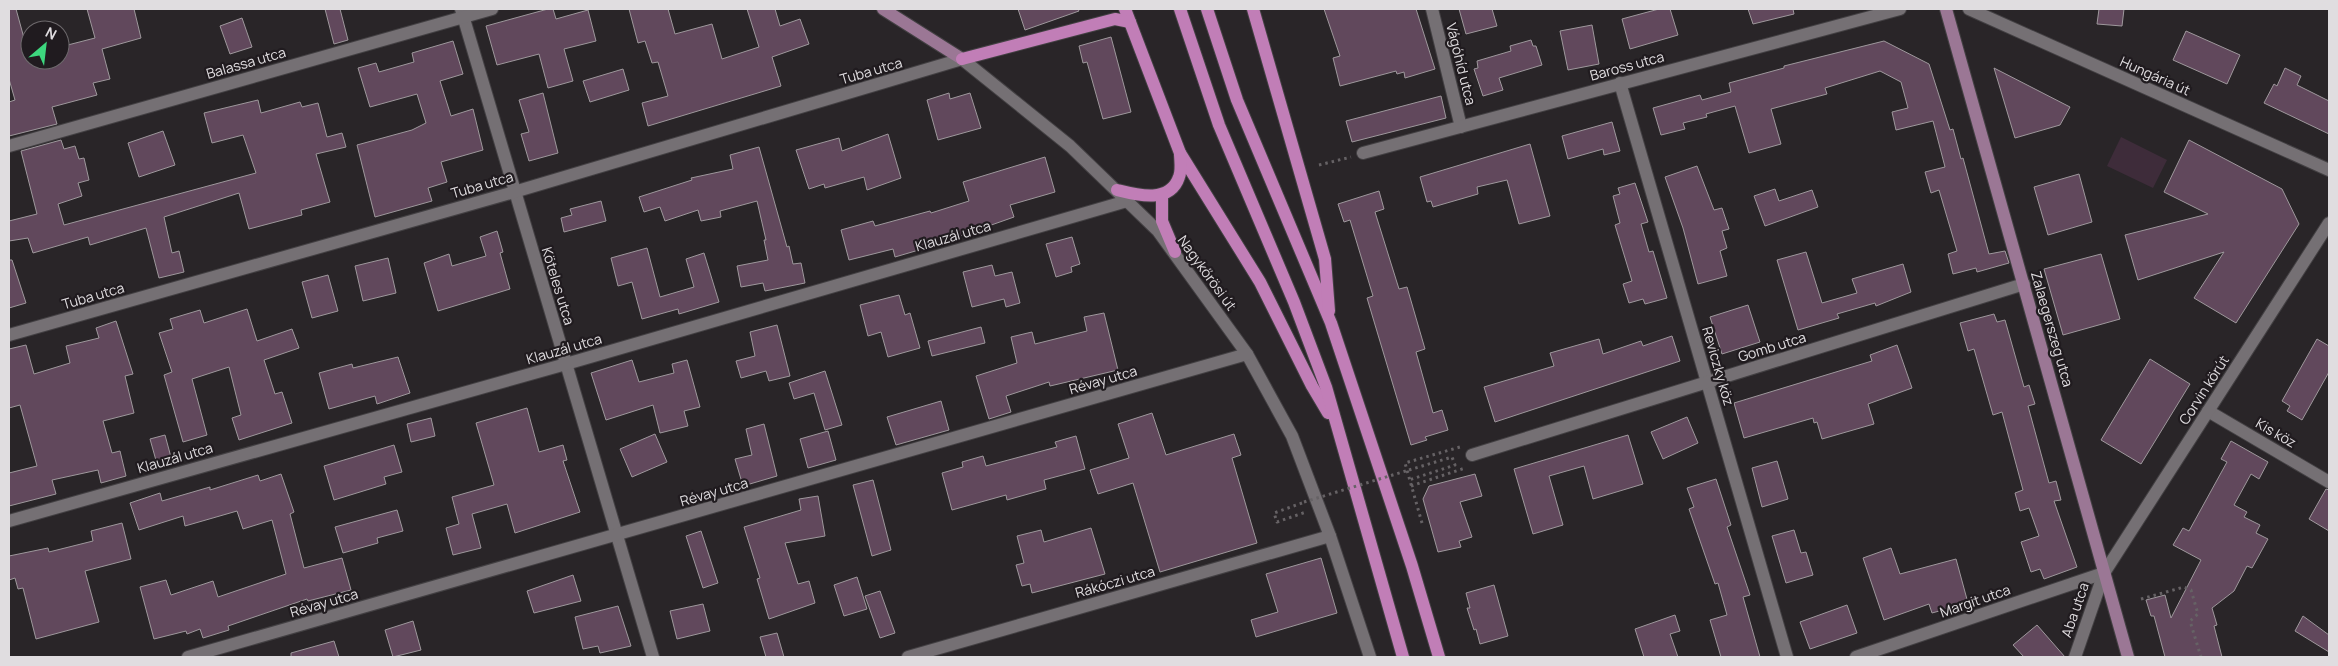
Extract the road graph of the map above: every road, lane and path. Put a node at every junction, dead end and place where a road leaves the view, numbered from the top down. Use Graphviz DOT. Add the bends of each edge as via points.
graph roads {
  1 [pos="492,9"];
  2 [pos="883,9"];
  3 [pos="1125,9"];
  4 [pos="1180,9"];
  5 [pos="1207,9"];
  6 [pos="1253,9"];
  7 [pos="1432,9"];
  8 [pos="1900,9"];
  9 [pos="1946,9"];
  10 [pos="1969,9"];
  11 [pos="462,13"];
  12 [pos="1130,22"];
  13 [pos="962,59"];
  14 [pos="1620,84"];
  15 [pos="1461,127"];
  16 [pos="9,146"];
  17 [pos="1180,153"];
  18 [pos="1363,153"];
  19 [pos="1319,165"];
  20 [pos="2329,170"];
  21 [pos="1117,190"];
  22 [pos="514,192"];
  23 [pos="1162,195"];
  24 [pos="1127,201"];
  25 [pos="2329,223"];
  26 [pos="1175,252"];
  27 [pos="2024,284"];
  28 [pos="1330,323"];
  29 [pos="9,335"];
  30 [pos="1247,354"];
  31 [pos="566,364"];
  32 [pos="1707,383"];
  33 [pos="2208,411"];
  34 [pos="1337,428"];
  35 [pos="1472,455"];
  36 [pos="1409,480"];
  37 [pos="2329,482"];
  38 [pos="1411,486"];
  39 [pos="1307,512"];
  40 [pos="9,521"];
  41 [pos="1422,523"];
  42 [pos="618,536"];
  43 [pos="1330,536"];
  44 [pos="2104,573"];
  45 [pos="2141,599"];
  46 [pos="188,657"];
  47 [pos="653,657"];
  48 [pos="908,657"];
  49 [pos="1370,657"];
  50 [pos="1404,657"];
  51 [pos="1439,657"];
  52 [pos="1787,657"];
  53 [pos="1856,657"];
  54 [pos="2075,657"];
  55 [pos="2128,657"];
  56 [pos="2201,657"];
  1 -- 11 [label="street, Balassa utca"];
  2 -- 13 [label="street, Nagykőrösi út"];
  3 -- 12 [label="main road"];
  4 -- 34 [label="main road" via="1219,125 1310,340"];
  5 -- 28 [label="main road" via="1237,100"];
  6 -- 28 [label="main road" via="1324,259"];
  7 -- 15 [label="street, Vágóhíd utca"];
  8 -- 14 [label="street, Baross utca"];
  9 -- 27 [label="street, Zalaegerszeg utca"];
  10 -- 20 [label="street, Hungária út"];
  11 -- 16 [label="street, Balassa utca"];
  11 -- 22 [label="street, Köteles utca"];
  12 -- 13 [label="main road" via="1115,19"];
  12 -- 17 [label="main road"];
  13 -- 21 [label="street, Nagykőrösi út" via="1043,124"];
  13 -- 22 [label="street, Tuba utca"];
  14 -- 15 [label="street, Baross utca"];
  14 -- 32 [label="street, Reviczky köz"];
  15 -- 18 [label="street, Baross utca"];
  17 -- 23 [label="main road" via="1180,177"];
  17 -- 34 [label="main road" via="1260,282 1312,386"];
  18 -- 19 [label="path"];
  21 -- 23 [label="main road" via="1140,196"];
  21 -- 24 [label="street, Nagykőrösi út"];
  22 -- 29 [label="street, Tuba utca"];
  22 -- 31 [label="street, Köteles utca"];
  23 -- 26 [label="main road" via="1162,221"];
  24 -- 26 [label="street, Nagykőrösi út"];
  24 -- 31 [label="street, Klauzál utca"];
  25 -- 33 [label="street, Corvin körút"];
  26 -- 30 [label="street, Nagykőrösi út"];
  27 -- 32 [label="street, Gomb utca"];
  27 -- 44 [label="street, Zalaegerszeg utca"];
  28 -- 51 [label="main road" via="1412,566"];
  30 -- 42 [label="street, Révay utca"];
  30 -- 43 [label="street, Nagykőrösi út" via="1292,436"];
  31 -- 40 [label="street, Klauzál utca"];
  31 -- 42 [label="street, Köteles utca"];
  32 -- 35 [label="street, Gomb utca"];
  32 -- 52 [label="street, Reviczky köz"];
  33 -- 37 [label="street, Kis köz"];
  33 -- 44 [label="street, Corvin körút"];
  34 -- 50 [label="main road"];
  35 -- 36 [label="path" via="1468,444 1405,464"];
  35 -- 38 [label="path" via="1475,465"];
  36 -- 38 [label="path"];
  36 -- 39 [label="path, bridge" via="1455,465 1452,457 1274,512 1276,522"];
  38 -- 41 [label="path"];
  42 -- 46 [label="street, Révay utca"];
  42 -- 47 [label="street, Köteles utca"];
  43 -- 48 [label="street, Rákóczi utca"];
  43 -- 49 [label="street, Nagykőrösi út"];
  44 -- 53 [label="street, Margit utca"];
  44 -- 54 [label="street, Aba utca"];
  44 -- 55 [label="street, Zalaegerszeg utca"];
  45 -- 56 [label="path" via="2184,587 2191,590 2198,614 2190,620"];
}
